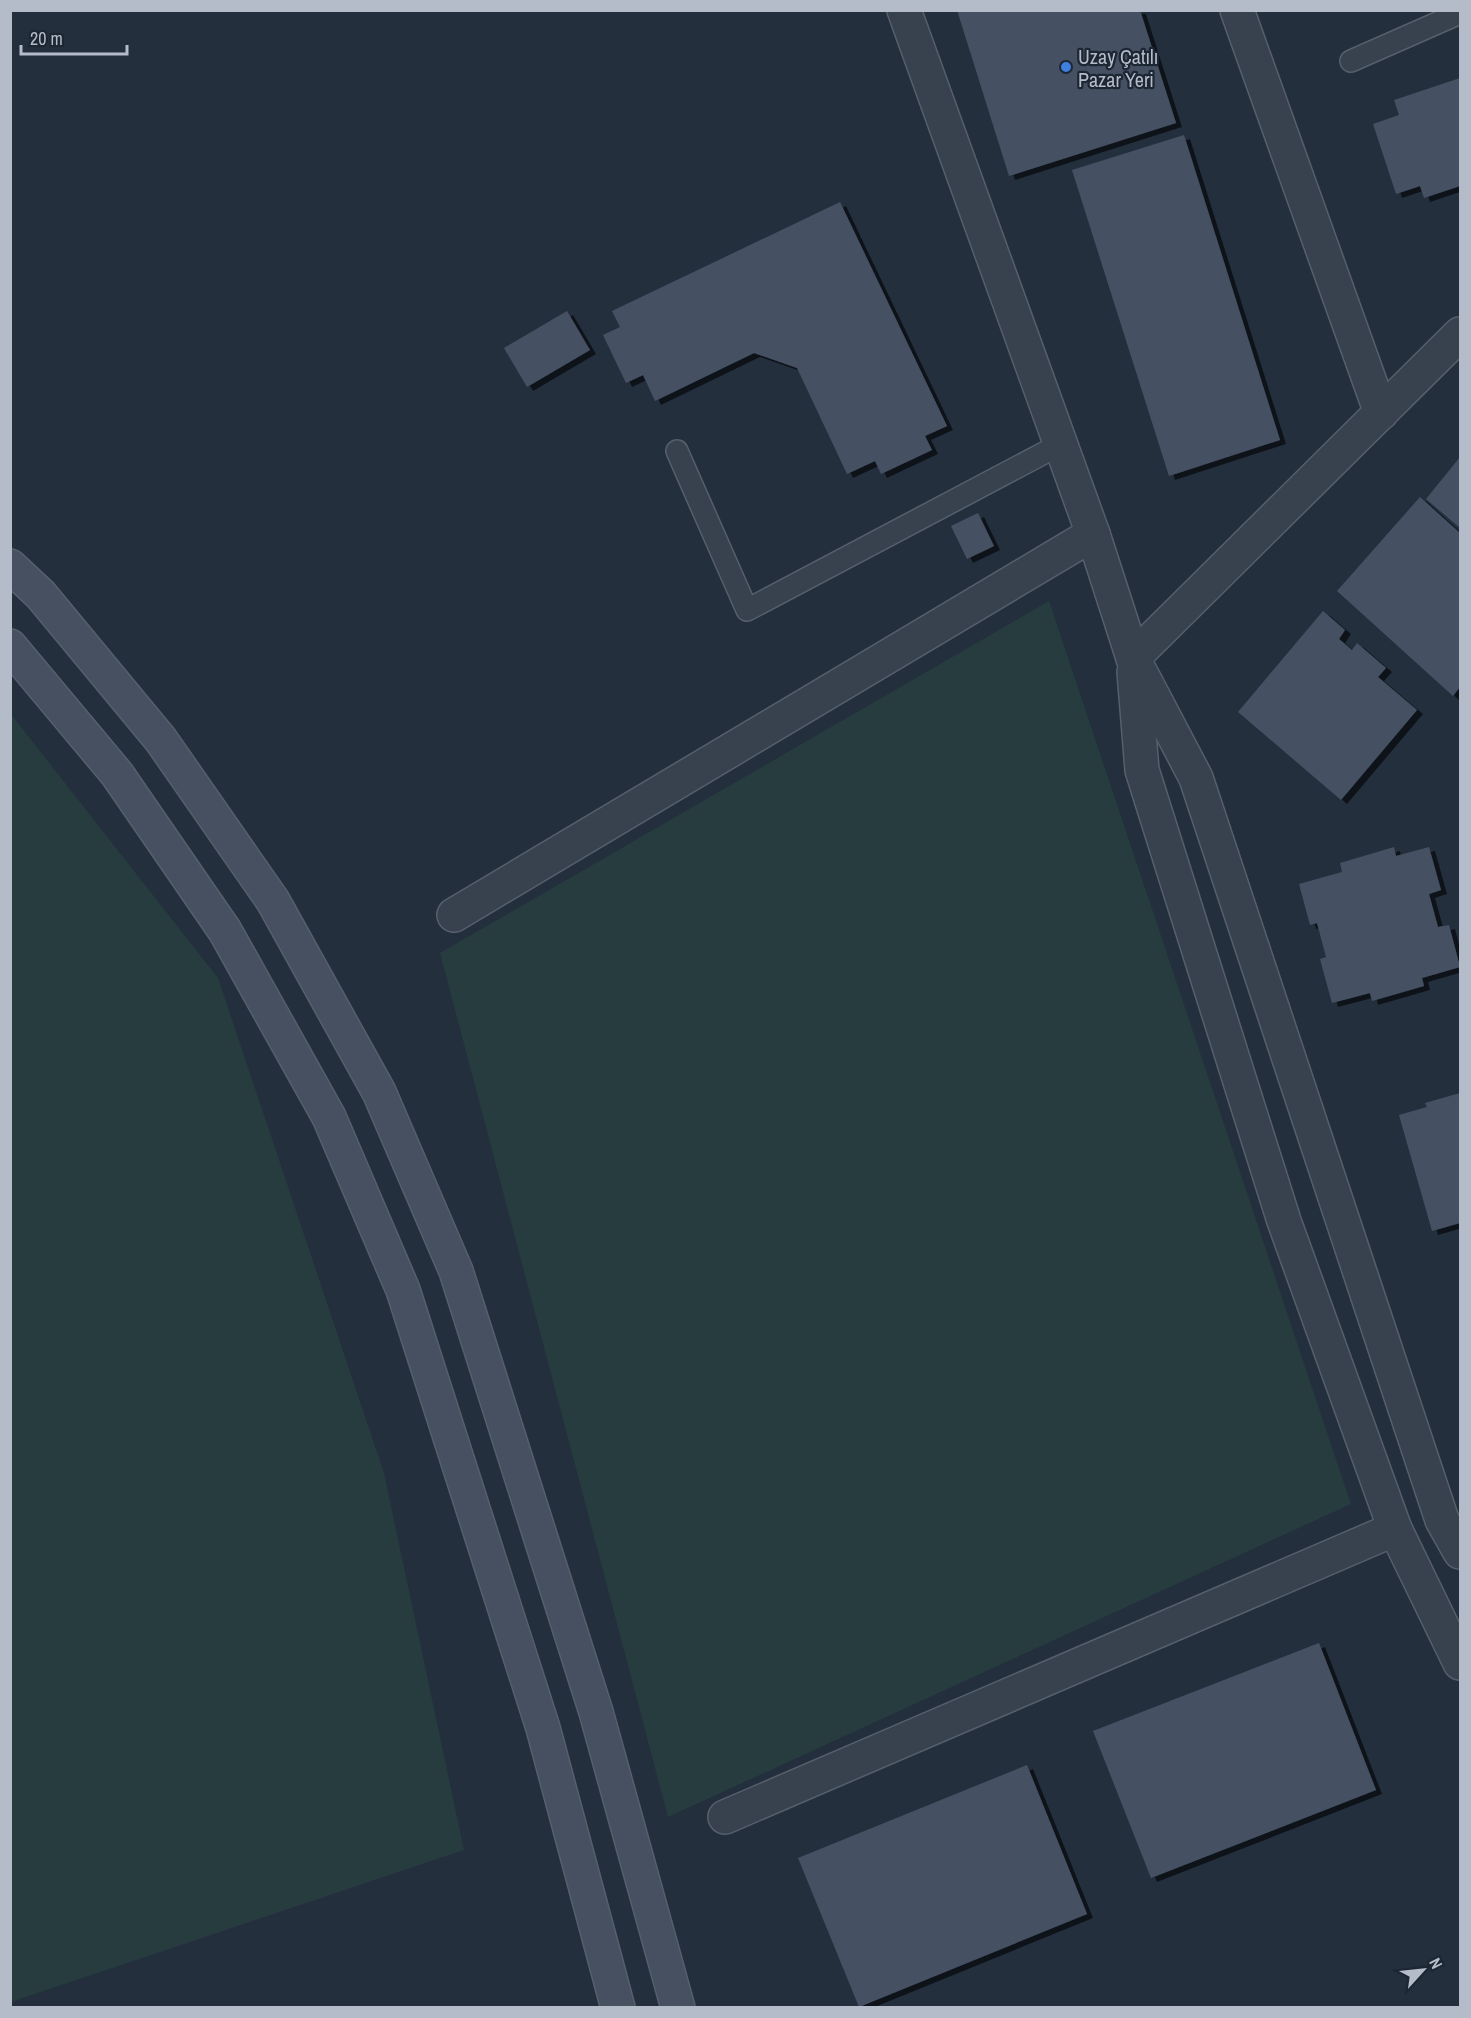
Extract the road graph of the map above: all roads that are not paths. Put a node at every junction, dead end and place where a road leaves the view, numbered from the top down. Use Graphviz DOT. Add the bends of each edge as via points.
graph roads {
  1 [pos="904,10"];
  2 [pos="1238,10"];
  3 [pos="1461,13"];
  4 [pos="1351,62"];
  5 [pos="1461,334"];
  6 [pos="1381,413"];
  7 [pos="1061,444"];
  8 [pos="677,451"];
  9 [pos="1093,534"];
  10 [pos="10,566"];
  11 [pos="10,646"];
  12 [pos="1133,658"];
  13 [pos="454,915"];
  14 [pos="1395,1529"];
  15 [pos="1461,1552"];
  16 [pos="1461,1663"];
  17 [pos="725,1817"];
  18 [pos="618,2007"];
  19 [pos="678,2007"];
  1 -- 7 [label="street"];
  2 -- 6 [label="street"];
  3 -- 4 [label="lane"];
  5 -- 6 [label="street"];
  6 -- 12 [label="street"];
  7 -- 8 [label="lane" via="747,610"];
  7 -- 9 [label="street"];
  9 -- 12 [label="street"];
  9 -- 13 [label="street"];
  10 -- 19 [label="main road" via="40,595 161,740 273,901 379,1092 456,1271 596,1712"];
  11 -- 18 [label="main road" via="117,774 225,931 329,1117 403,1290 543,1728"];
  12 -- 14 [label="street" via="1142,770 1284,1221"];
  12 -- 15 [label="street" via="1196,778 1442,1520"];
  14 -- 16 [label="street"];
  14 -- 17 [label="street"];
}
